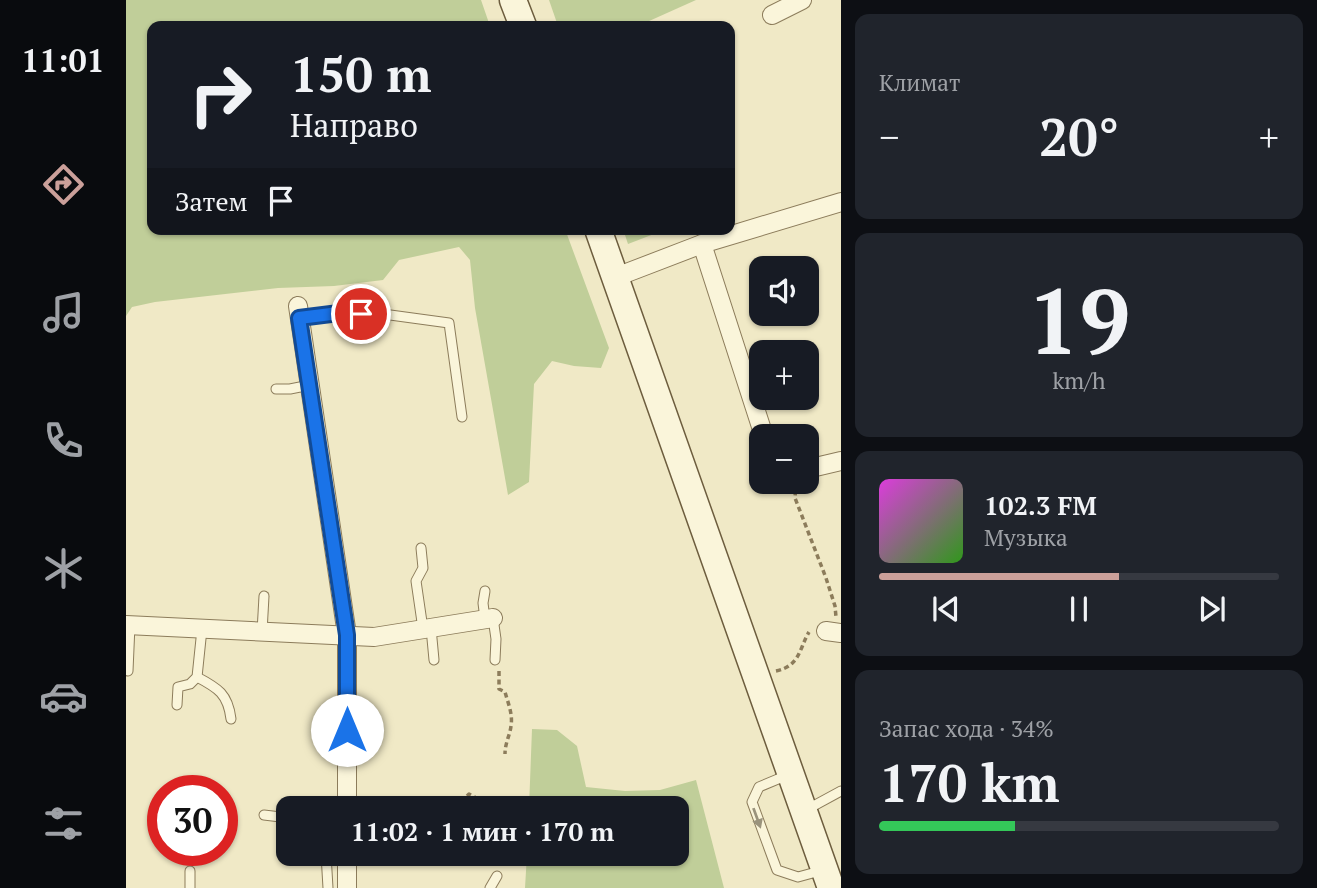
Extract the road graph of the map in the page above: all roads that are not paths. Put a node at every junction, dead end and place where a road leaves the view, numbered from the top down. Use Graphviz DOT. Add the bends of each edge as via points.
graph roads {
  1 [pos="513,0"];
  2 [pos="802,0"];
  3 [pos="772,15"];
  4 [pos="521,21"];
  5 [pos="841,202"];
  6 [pos="735,234"];
  7 [pos="600,235"];
  8 [pos="732,235"];
  9 [pos="702,244"];
  10 [pos="616,277"];
  11 [pos="299,312"];
  12 [pos="310,385"];
  13 [pos="276,389"];
  14 [pos="462,416"];
  15 [pos="760,424"];
  16 [pos="841,461"];
  17 [pos="819,466"];
  18 [pos="421,548"];
  19 [pos="485,592"];
  20 [pos="264,596"];
  21 [pos="489,619"];
  22 [pos="128,625"];
  23 [pos="427,628"];
  24 [pos="202,629"];
  25 [pos="262,632"];
  26 [pos="347,635"];
  27 [pos="434,660"];
  28 [pos="495,660"];
  29 [pos="128,671"];
  30 [pos="197,677"];
  31 [pos="177,705"];
  32 [pos="231,719"];
  33 [pos="347,730"];
  34 [pos="325,731"];
  35 [pos="791,774"];
  36 [pos="841,791"];
  37 [pos="347,796"];
  38 [pos="804,811"];
  39 [pos="264,815"];
  40 [pos="276,816"];
  41 [pos="327,866"];
  42 [pos="347,866"];
  43 [pos="190,871"];
  44 [pos="497,876"];
  45 [pos="828,879"];
  46 [pos="190,888"];
  47 [pos="328,888"];
  48 [pos="346,888"];
  49 [pos="490,888"];
  1 -- 4 [label="main road"];
  2 -- 3 [label="street"];
  5 -- 6 [label="street"];
  7 -- 10 [label="main road"];
  8 -- 9 [label="street"];
  9 -- 10 [label="street"];
  9 -- 15 [label="street"];
  10 -- 35 [label="main road"];
  11 -- 12 [label="street"];
  11 -- 14 [label="lane" via="383,314 449,323"];
  12 -- 13 [label="lane"];
  12 -- 26 [label="street"];
  16 -- 17 [label="street"];
  18 -- 23 [label="lane" via="423,568 416,581"];
  19 -- 21 [label="lane" via="483,603"];
  20 -- 25 [label="lane"];
  21 -- 23 [label="street"];
  21 -- 28 [label="lane" via="496,639"];
  22 -- 24 [label="street"];
  22 -- 29 [label="lane"];
  23 -- 26 [label="street" via="374,637"];
  23 -- 27 [label="lane"];
  24 -- 25 [label="street"];
  24 -- 30 [label="lane"];
  25 -- 26 [label="street"];
  26 -- 33 [label="street"];
  30 -- 31 [label="lane" via="178,687"];
  30 -- 32 [label="lane" via="216,687 229,704"];
  33 -- 34 [label="lane"];
  33 -- 37 [label="street"];
  35 -- 38 [label="main road"];
  35 -- 45 [label="lane, one-way" via="759,787 751,802 777,870"];
  36 -- 38 [label="lane"];
  38 -- 45 [label="main road"];
  39 -- 40 [label="lane"];
  41 -- 47 [label="lane"];
  42 -- 48 [label="street"];
  43 -- 46 [label="lane"];
  44 -- 49 [label="lane"];
}
